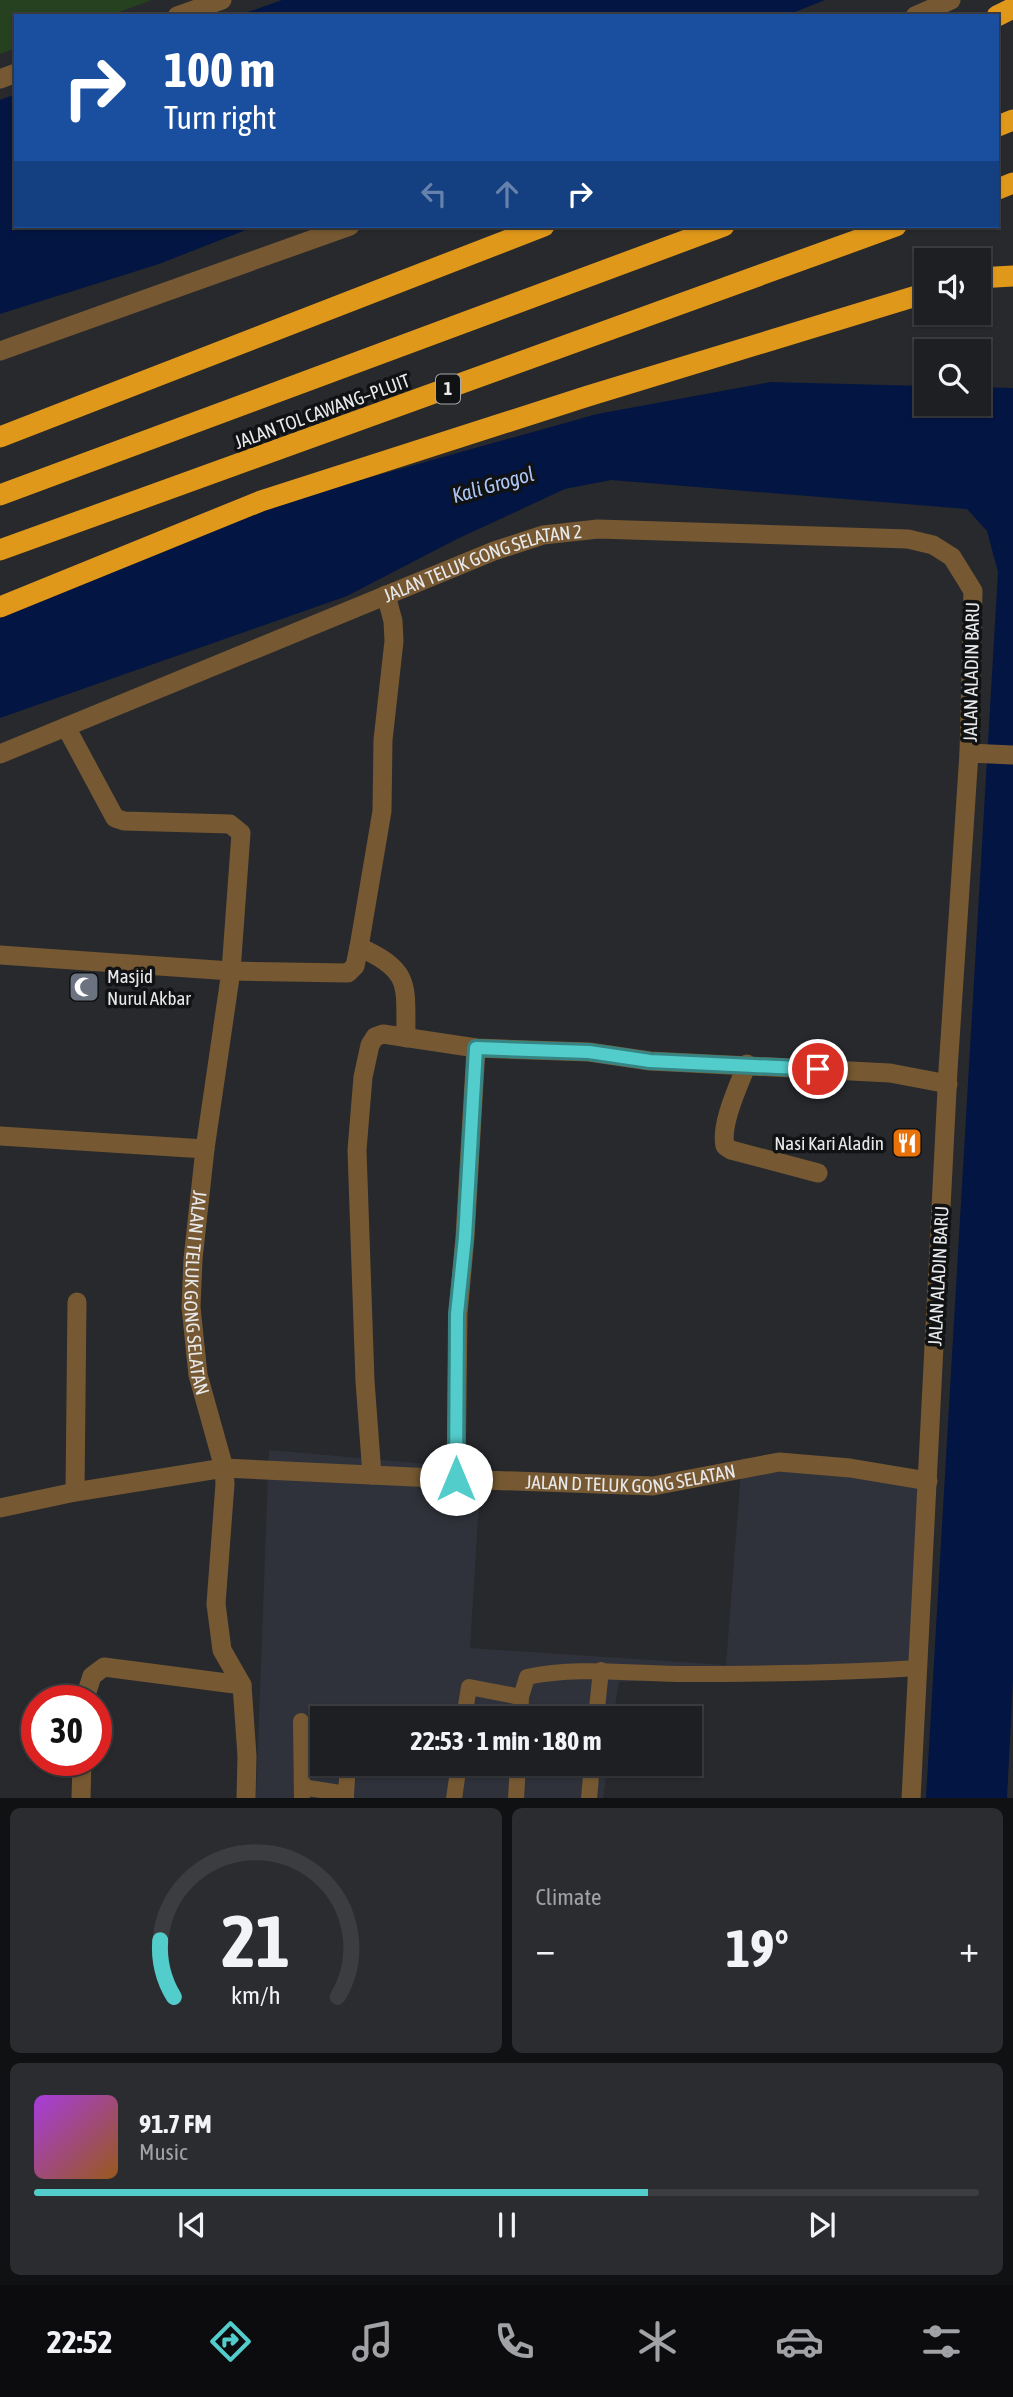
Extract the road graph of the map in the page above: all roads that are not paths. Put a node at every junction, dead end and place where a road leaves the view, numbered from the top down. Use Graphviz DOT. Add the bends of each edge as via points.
graph roads {
  1 [pos="222,0"];
  2 [pos="951,0"];
  3 [pos="183,14"];
  4 [pos="920,14"];
  5 [pos="343,228"];
  6 [pos="719,228"];
  7 [pos="889,228"];
  8 [pos="538,229"];
  9 [pos="1013,276"];
  10 [pos="991,277"];
  11 [pos="914,297"];
  12 [pos="0,351"];
  13 [pos="0,437"];
  14 [pos="0,495"];
  15 [pos="0,550"];
  16 [pos="973,591"];
  17 [pos="386,595"];
  18 [pos="0,607"];
  19 [pos="66,727"];
  20 [pos="0,754"];
  21 [pos="974,754"];
  22 [pos="1013,755"];
  23 [pos="359,947"];
  24 [pos="0,955"];
  25 [pos="231,971"];
  26 [pos="406,1038"];
  27 [pos="476,1048"];
  28 [pos="747,1064"];
  29 [pos="948,1084"];
  30 [pos="0,1136"];
  31 [pos="205,1149"];
  32 [pos="818,1173"];
  33 [pos="77,1301"];
  34 [pos="224,1468"];
  35 [pos="372,1475"];
  36 [pos="456,1479"];
  37 [pos="928,1481"];
  38 [pos="75,1492"];
  39 [pos="0,1508"];
  40 [pos="918,1668"];
  41 [pos="601,1671"];
  42 [pos="89,1685"];
  43 [pos="242,1685"];
  44 [pos="521,1697"];
  45 [pos="466,1706"];
  46 [pos="521,1706"];
  47 [pos="597,1706"];
  48 [pos="301,1721"];
  49 [pos="82,1776"];
  50 [pos="347,1776"];
  51 [pos="457,1776"];
  52 [pos="517,1776"];
  53 [pos="591,1776"];
  54 [pos="302,1793"];
  55 [pos="346,1796"];
  56 [pos="81,1798"];
  57 [pos="246,1798"];
  58 [pos="454,1798"];
  59 [pos="516,1798"];
  60 [pos="589,1798"];
  61 [pos="911,1798"];
  1 -- 3 [label="street"];
  2 -- 4 [label="street"];
  5 -- 12 [label="street"];
  6 -- 14 [label="highway, JALAN TOL CAWANG–PLUIT"];
  7 -- 15 [label="highway, JALAN TOL CAWANG–PLUIT / 1"];
  8 -- 13 [label="highway"];
  9 -- 10 [label="highway"];
  11 -- 18 [label="highway" via="261,501"];
  16 -- 17 [label="street, JALAN TELUK GONG SELATAN 2" via="952,557 933,545 908,539 598,529 542,535"];
  16 -- 21 [label="street, JALAN ALADIN BARU"];
  17 -- 19 [label="street, JALAN TELUK GONG SELATAN 2"];
  17 -- 23 [label="street" via="394,641 383,740 382,811"];
  19 -- 20 [label="street, JALAN TELUK GONG SELATAN 2"];
  19 -- 25 [label="street, JALAN I TELUK GONG SELATAN" via="115,818 230,824 241,833"];
  21 -- 22 [label="street, JALAN ALADIN BARU"];
  21 -- 29 [label="street, JALAN ALADIN BARU"];
  23 -- 25 [label="street" via="355,966 348,973"];
  23 -- 26 [label="street" via="394,966 405,985"];
  24 -- 25 [label="street"];
  25 -- 31 [label="street, JALAN I TELUK GONG SELATAN"];
  26 -- 27 [label="street"];
  26 -- 35 [label="street" via="383,1034 372,1041 358,1113"];
  27 -- 28 [label="street"];
  27 -- 36 [label="street" via="457,1314"];
  28 -- 29 [label="street" via="890,1073"];
  28 -- 32 [label="street" via="726,1123 725,1146"];
  29 -- 37 [label="street, JALAN ALADIN BARU"];
  30 -- 31 [label="street"];
  31 -- 34 [label="street, JALAN I TELUK GONG SELATAN" via="191,1307 198,1375"];
  33 -- 38 [label="street"];
  34 -- 35 [label="street, JALAN D TELUK GONG SELATAN"];
  34 -- 38 [label="street, JALAN D TELUK GONG SELATAN"];
  34 -- 43 [label="street, JALAN I TELUK GONG SELATAN" via="218,1630 222,1650"];
  35 -- 36 [label="street, JALAN D TELUK GONG SELATAN"];
  36 -- 37 [label="street, JALAN D TELUK GONG SELATAN" via="653,1486 779,1462"];
  37 -- 40 [label="street, JALAN ALADIN BARU"];
  38 -- 39 [label="street, JALAN D TELUK GONG SELATAN"];
  40 -- 41 [label="lane" via="680,1674"];
  40 -- 61 [label="street, JALAN ALADIN BARU"];
  41 -- 44 [label="lane" via="527,1677"];
  41 -- 47 [label="lane"];
  42 -- 43 [label="street" via="92,1676 104,1667"];
  43 -- 57 [label="street, JALAN I TELUK GONG SELATAN"];
  44 -- 45 [label="lane" via="468,1687"];
  44 -- 46 [label="lane"];
  48 -- 54 [label="lane"];
  49 -- 56 [label="street"];
  50 -- 55 [label="lane"];
  51 -- 58 [label="lane"];
  52 -- 59 [label="lane"];
  53 -- 60 [label="lane"];
  54 -- 55 [label="lane"];
}
